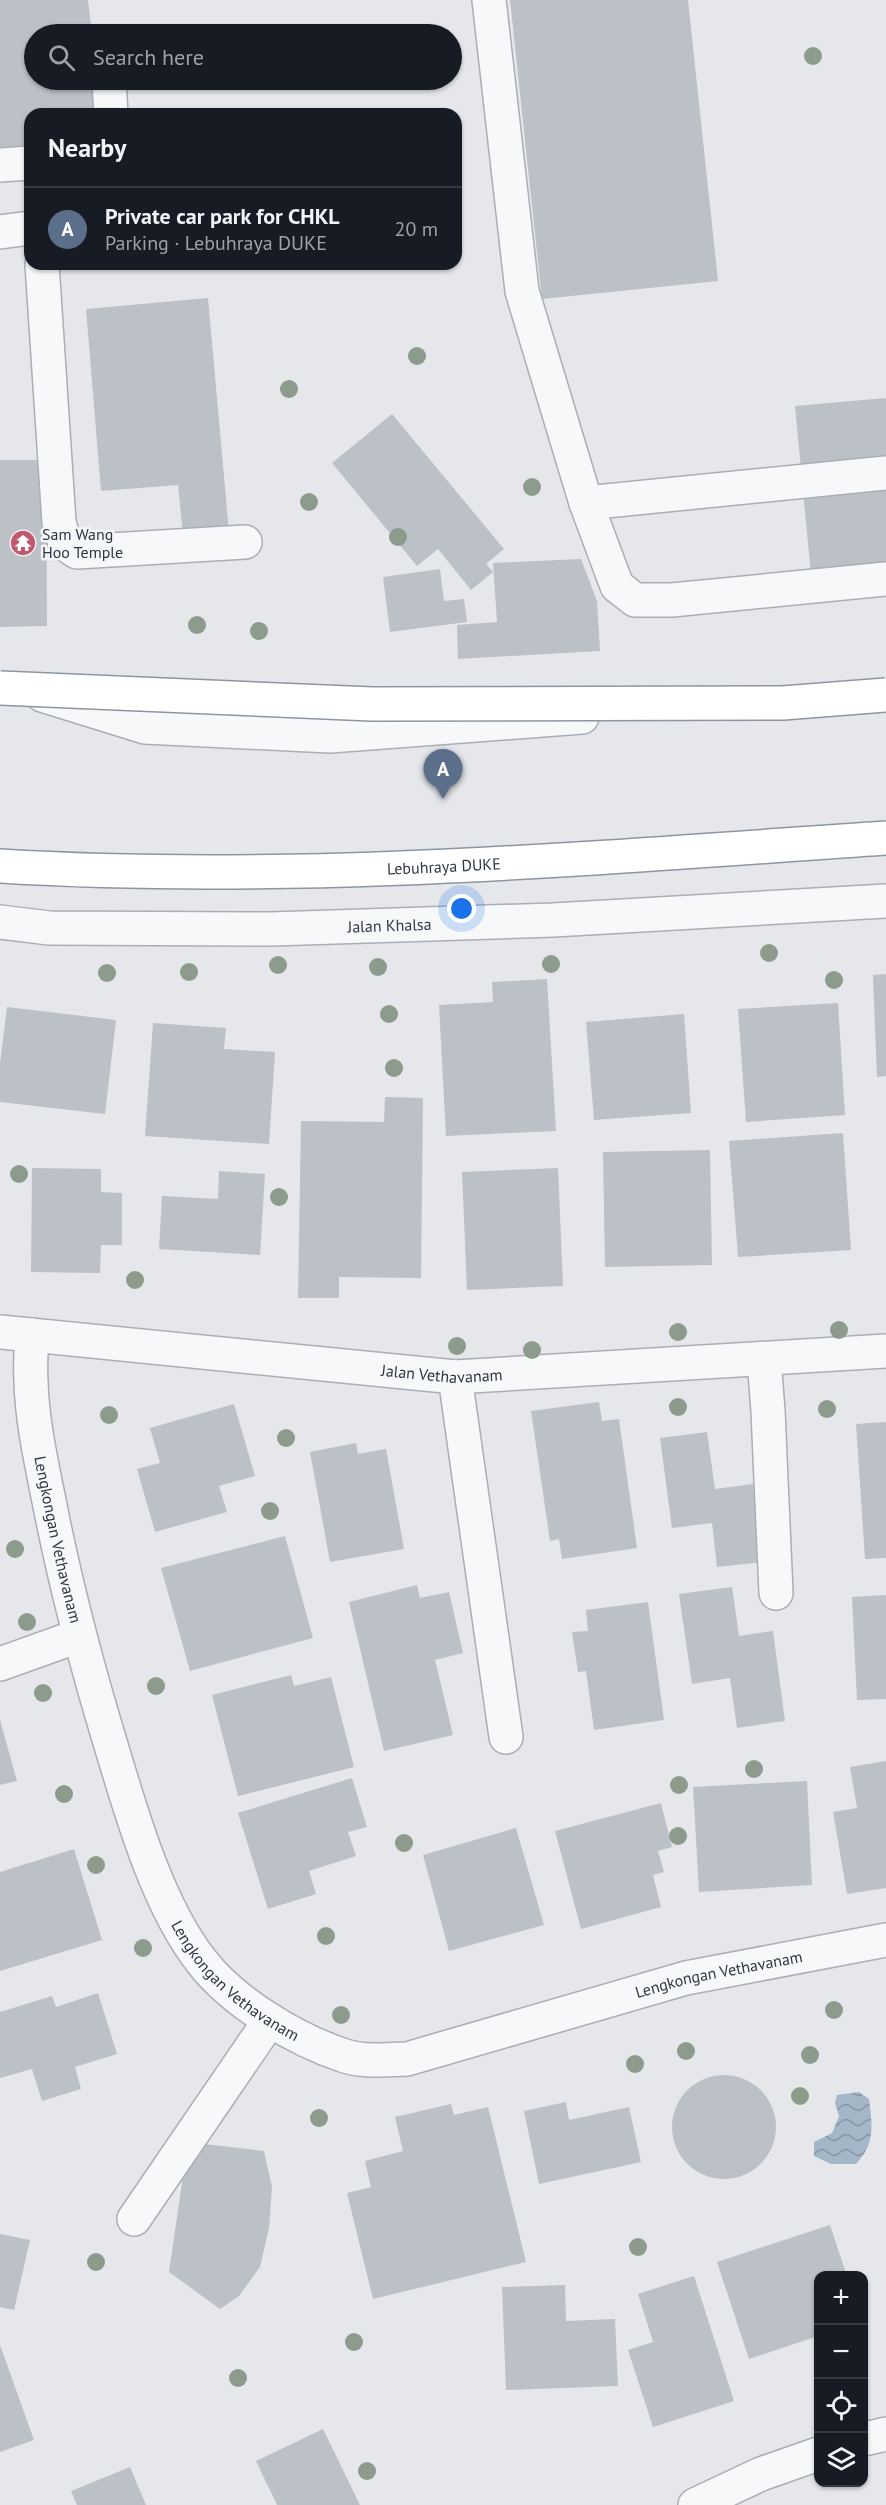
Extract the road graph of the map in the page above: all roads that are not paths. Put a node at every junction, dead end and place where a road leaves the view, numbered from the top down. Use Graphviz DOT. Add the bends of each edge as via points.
graph roads {
  1 [pos="489,0"];
  2 [pos="110,90"];
  3 [pos="111,108"];
  4 [pos="24,163"];
  5 [pos="0,165"];
  6 [pos="24,229"];
  7 [pos="0,232"];
  8 [pos="42,270"];
  9 [pos="886,473"];
  10 [pos="586,503"];
  11 [pos="245,542"];
  12 [pos="886,579"];
  13 [pos="0,683"];
  14 [pos="886,683"];
  15 [pos="0,688"];
  16 [pos="886,695"];
  17 [pos="886,838"];
  18 [pos="0,866"];
  19 [pos="886,901"];
  20 [pos="0,922"];
  21 [pos="0,1332"];
  22 [pos="32,1335"];
  23 [pos="886,1351"];
  24 [pos="764,1359"];
  25 [pos="455,1377"];
  26 [pos="776,1593"];
  27 [pos="78,1636"];
  28 [pos="0,1664"];
  29 [pos="506,1737"];
  30 [pos="886,1940"];
  31 [pos="270,2020"];
  32 [pos="134,2219"];
  33 [pos="886,2434"];
  34 [pos="868,2438"];
  35 [pos="814,2456"];
  36 [pos="695,2505"];
  1 -- 10 [label="street" via="522,291"];
  2 -- 3 [label="street"];
  4 -- 5 [label="street"];
  6 -- 7 [label="street"];
  8 -- 11 [label="street" via="59,522 65,544 77,552"];
  9 -- 10 [label="street"];
  10 -- 12 [label="street" via="616,586 635,600 672,600"];
  13 -- 14 [label="street" via="145,727 330,736 691,708"];
  15 -- 16 [label="highway, bridge" via="372,704 783,703"];
  17 -- 18 [label="highway, Lebuhraya DUKE" via="391,870 200,872"];
  19 -- 20 [label="street, Jalan Khalsa" via="553,920 271,929 49,928"];
  21 -- 22 [label="street, Jalan Vethavanam"];
  22 -- 25 [label="street, Jalan Vethavanam"];
  22 -- 27 [label="street, Lengkongan Vethavanam" via="36,1434"];
  23 -- 24 [label="street, Jalan Vethavanam"];
  24 -- 25 [label="street, Jalan Vethavanam"];
  24 -- 26 [label="street"];
  25 -- 29 [label="street"];
  27 -- 28 [label="street"];
  27 -- 31 [label="street, Lengkongan Vethavanam" via="123,1786 167,1905 202,1963"];
  30 -- 31 [label="street, Lengkongan Vethavanam" via="686,1978 407,2060 346,2056"];
  31 -- 32 [label="street"];
  33 -- 34 [label="street"];
  35 -- 36 [label="street" via="761,2474"];
}
